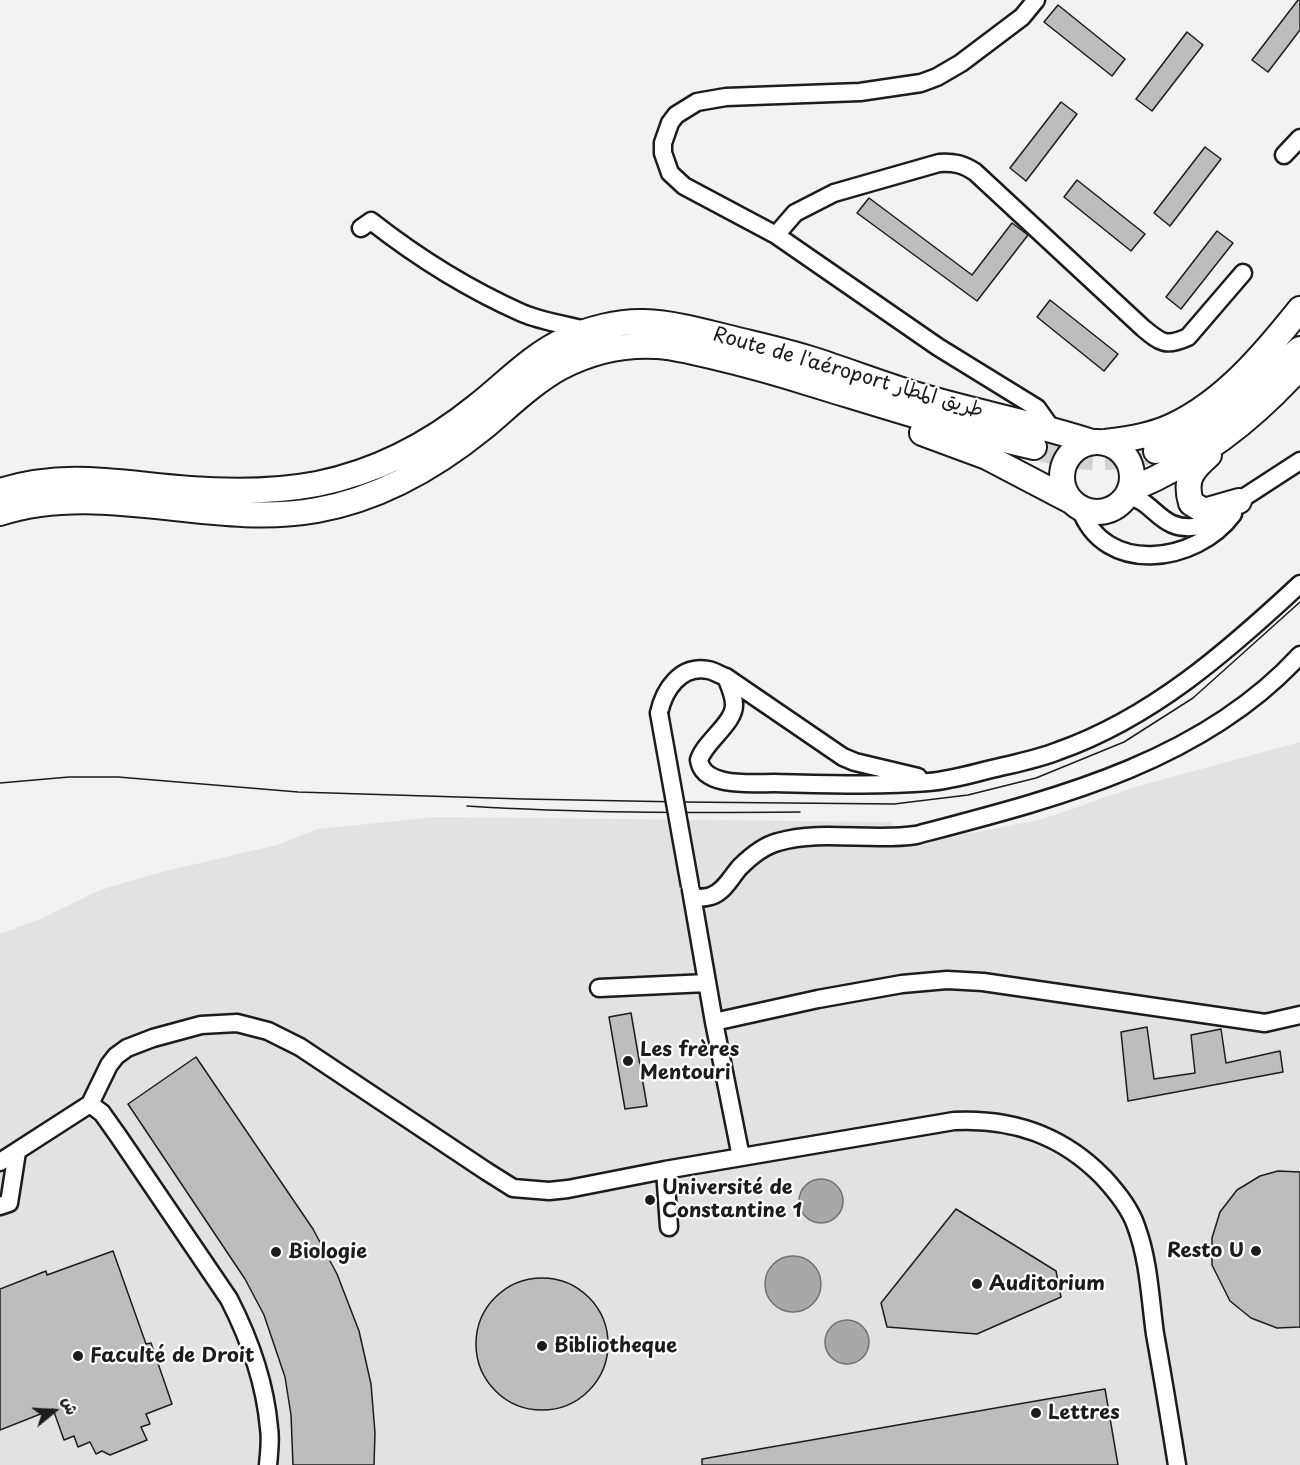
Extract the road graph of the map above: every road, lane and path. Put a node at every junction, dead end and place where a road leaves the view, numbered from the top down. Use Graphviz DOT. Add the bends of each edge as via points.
graph roads {
  1 [pos="1036,0"];
  2 [pos="1300,138"];
  3 [pos="1284,155"];
  4 [pos="361,228"];
  5 [pos="776,235"];
  6 [pos="1243,273"];
  7 [pos="1300,309"];
  8 [pos="590,332"];
  9 [pos="680,349"];
  10 [pos="1300,349"];
  11 [pos="1300,367"];
  12 [pos="1237,429"];
  13 [pos="1041,438"];
  14 [pos="1098,442"];
  15 [pos="1156,451"];
  16 [pos="1300,461"];
  17 [pos="0,491"];
  18 [pos="1128,493"];
  19 [pos="1239,501"];
  20 [pos="1191,503"];
  21 [pos="1075,504"];
  22 [pos="0,513"];
  23 [pos="1193,527"];
  24 [pos="1192,546"];
  25 [pos="1300,584"];
  26 [pos="1300,655"];
  27 [pos="726,677"];
  28 [pos="930,782"];
  29 [pos="691,892"];
  30 [pos="707,983"];
  31 [pos="598,988"];
  32 [pos="1300,1015"];
  33 [pos="714,1022"];
  34 [pos="90,1104"];
  35 [pos="17,1152"];
  36 [pos="741,1157"];
  37 [pos="0,1162"];
  38 [pos="665,1170"];
  39 [pos="0,1206"];
  40 [pos="669,1227"];
  41 [pos="268,1465"];
  42 [pos="1177,1465"];
  1 -- 5 [label="street" via="1022,17 961,63 921,83 860,92 726,97 697,102 676,115 663,143 670,173 690,190"];
  2 -- 3 [label="street"];
  4 -- 8 [label="street" via="371,221 462,283 524,314"];
  5 -- 6 [label="street" via="795,213 834,193 952,162 975,172 1143,328 1167,344 1188,337"];
  5 -- 13 [label="street" via="938,347 1037,408 1047,422"];
  7 -- 14 [label="highway, Route de l'aéroport طريق المطار" via="1245,372 1196,412 1145,436"];
  8 -- 13 [label="highway, Route de l'aéroport طريق المطار" via="644,322 703,332 810,359"];
  8 -- 17 [label="highway, Route de l'aéroport طريق المطار" via="564,340 536,358 428,442 391,461 321,483 235,490 68,478"];
  9 -- 13 [label="highway, Route de l'aéroport طريق المطار" via="757,367 868,401"];
  9 -- 21 [label="highway" via="736,376 945,440 995,460"];
  9 -- 22 [label="highway, Route de l'aéroport طريق المطار" via="657,346 602,351 570,363 536,383 435,464 405,481 328,508 254,516 74,502 45,503"];
  10 -- 15 [label="highway" via="1241,404 1215,422"];
  11 -- 12 [label="highway"];
  12 -- 18 [label="highway"];
  12 -- 20 [label="highway" via="1191,474"];
  13 -- 14 [label="highway, Route de l'aéroport طريق المطار"];
  14 -- 18 [label="highway" via="1116,447 1125,455 1132,478"];
  14 -- 21 [label="highway" via="1073,451 1062,470 1065,492"];
  16 -- 19 [label="street"];
  18 -- 21 [label="highway" via="1111,510 1090,512"];
  18 -- 23 [label="street" via="1163,519"];
  19 -- 20 [label="highway" via="1204,511"];
  19 -- 23 [label="street"];
  19 -- 24 [label="street" via="1224,525"];
  20 -- 23 [label="street"];
  21 -- 24 [label="street" via="1096,536 1134,554 1161,556"];
  23 -- 24 [label="street"];
  25 -- 28 [label="street" via="1192,678 1113,727 1058,752"];
  26 -- 29 [label="street" via="1274,681 1214,727 1086,786 901,838 812,837 777,842 759,850 712,896"];
  27 -- 28 [label="street" via="843,757"];
  27 -- 28 [label="street" via="735,702 734,711 699,760 703,772 711,778 762,783"];
  27 -- 29 [label="street, bridge" via="708,670 684,675 670,685 659,713"];
  29 -- 30 [label="street"];
  30 -- 31 [label="street"];
  30 -- 33 [label="street"];
  32 -- 33 [label="street" via="1265,1023 947,980 818,999"];
  33 -- 36 [label="street"];
  34 -- 35 [label="street"];
  34 -- 38 [label="street" via="109,1065 127,1048 201,1025 237,1023 268,1031 300,1047 513,1188 568,1189"];
  34 -- 41 [label="street" via="102,1113 239,1318 255,1357 264,1394 270,1430"];
  35 -- 37 [label="street"];
  35 -- 39 [label="street" via="9,1203"];
  36 -- 38 [label="street"];
  36 -- 42 [label="street" via="972,1120 1034,1132 1080,1155 1117,1193 1136,1223 1142,1242"];
  38 -- 40 [label="street"];
}
